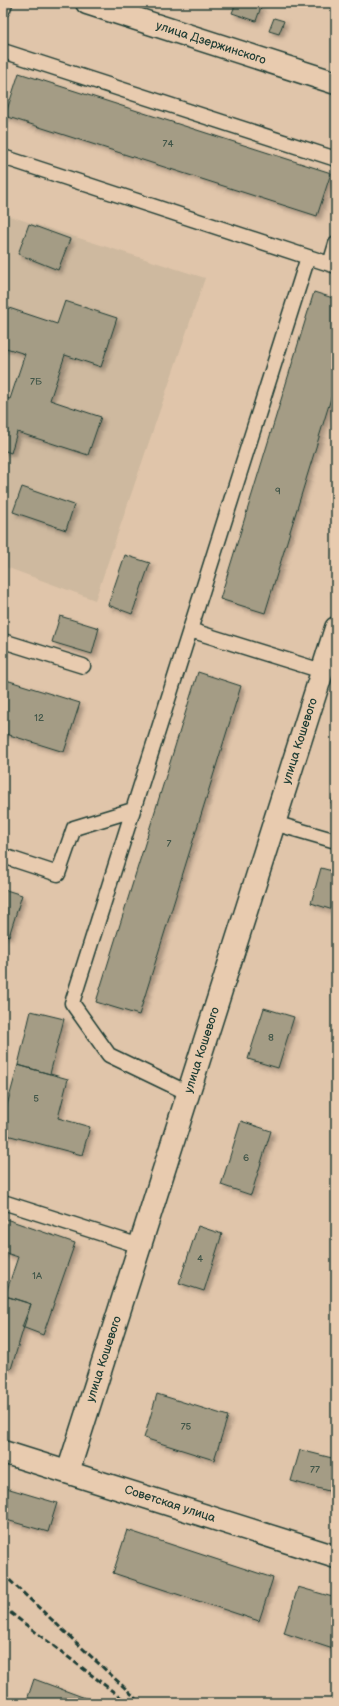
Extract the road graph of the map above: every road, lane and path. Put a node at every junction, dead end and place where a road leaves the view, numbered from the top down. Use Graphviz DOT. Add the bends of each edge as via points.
graph roads {
  1 [pos="5,3"];
  2 [pos="87,3"];
  3 [pos="3,8"];
  4 [pos="3,51"];
  5 [pos="336,83"];
  6 [pos="3,157"];
  7 [pos="336,159"];
  8 [pos="336,244"];
  9 [pos="308,257"];
  10 [pos="333,265"];
  11 [pos="336,628"];
  12 [pos="190,630"];
  13 [pos="3,641"];
  14 [pos="83,666"];
  15 [pos="322,671"];
  16 [pos="133,810"];
  17 [pos="274,823"];
  18 [pos="336,841"];
  19 [pos="3,856"];
  20 [pos="188,1093"];
  21 [pos="3,1202"];
  22 [pos="140,1246"];
  23 [pos="3,1452"];
  24 [pos="68,1472"];
  25 [pos="336,1557"];
  1 -- 3 [label="lane"];
  2 -- 5 [label="street, улица Дзержинского"];
  4 -- 7 [label="lane"];
  6 -- 9 [label="lane"];
  8 -- 10 [label="lane"];
  9 -- 10 [label="lane"];
  9 -- 12 [label="lane"];
  11 -- 15 [label="street, улица Кошевого"];
  12 -- 15 [label="lane"];
  12 -- 16 [label="lane"];
  13 -- 14 [label="lane"];
  15 -- 17 [label="street, улица Кошевого"];
  16 -- 19 [label="lane" via="74,828 58,874"];
  16 -- 20 [label="lane" via="72,1004 110,1055"];
  17 -- 18 [label="lane"];
  17 -- 20 [label="street, улица Кошевого"];
  20 -- 22 [label="street, улица Кошевого"];
  21 -- 22 [label="lane"];
  22 -- 24 [label="street, улица Кошевого"];
  23 -- 24 [label="street, Советская улица"];
  24 -- 25 [label="street, Советская улица"];
}
